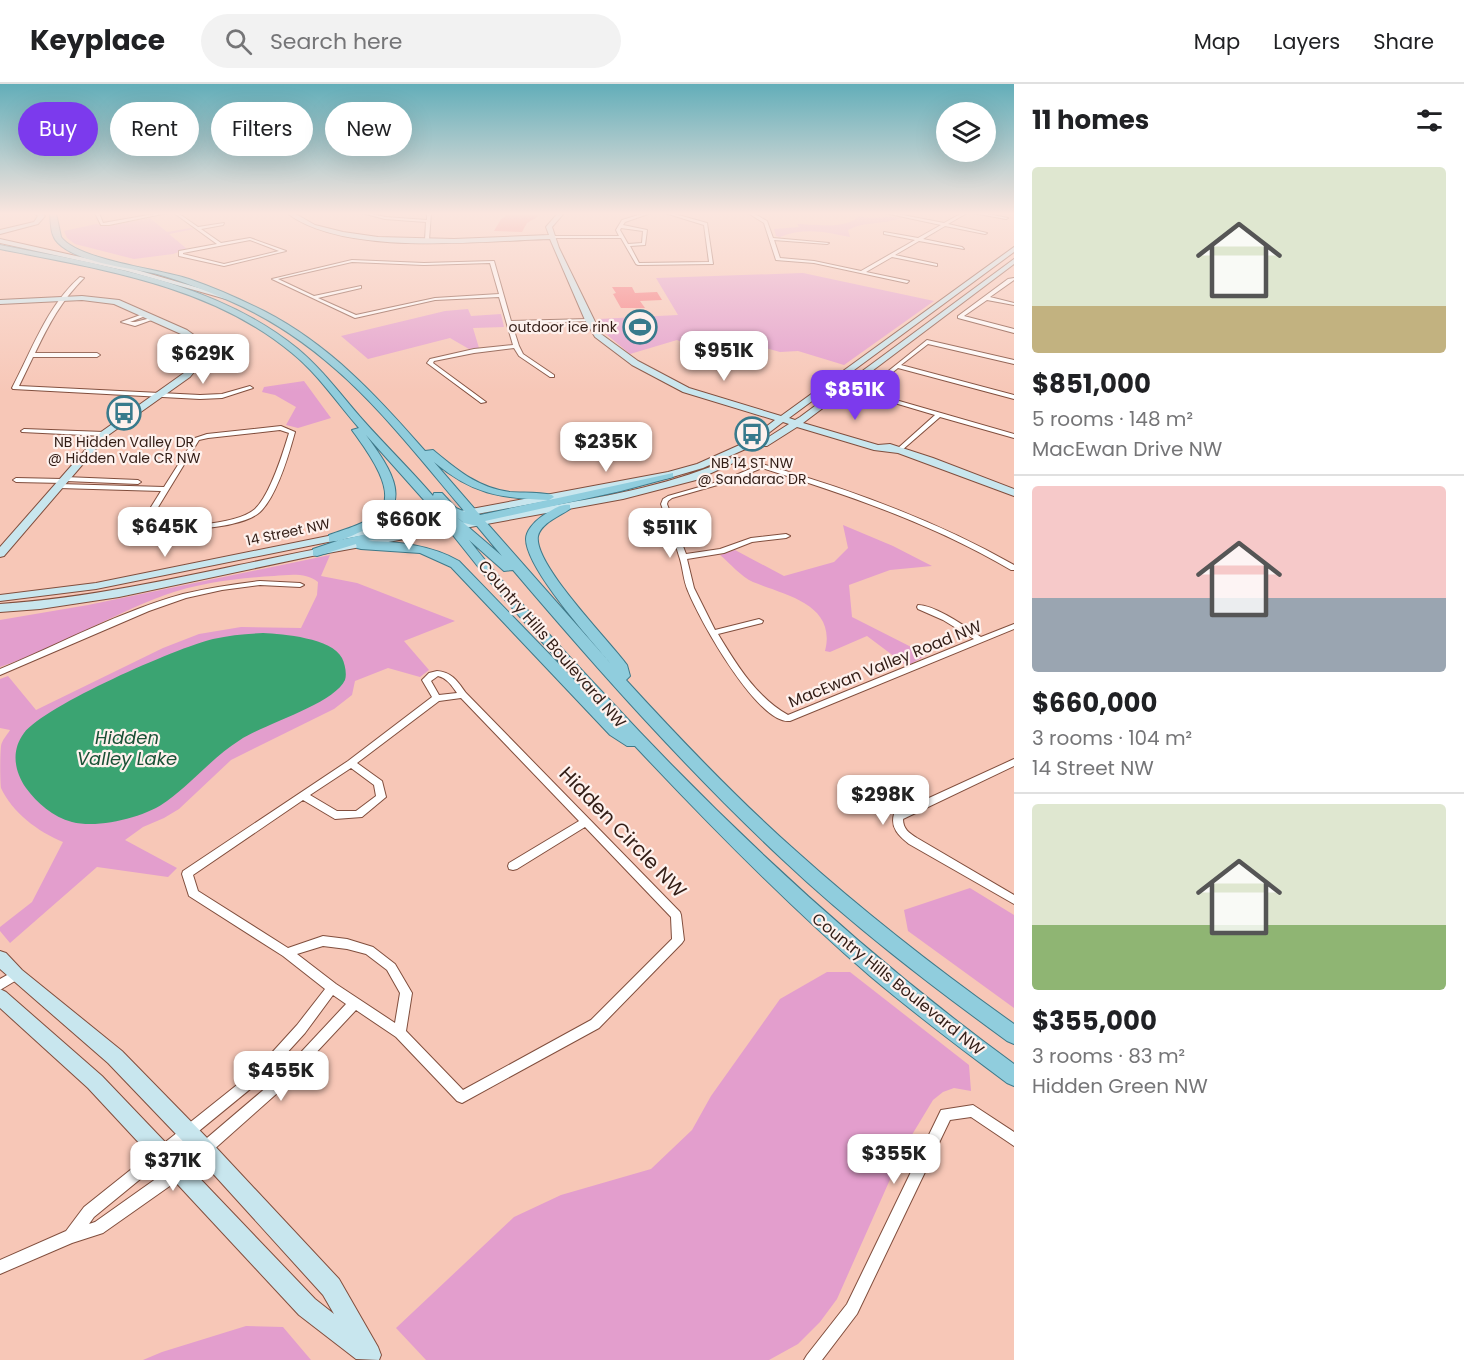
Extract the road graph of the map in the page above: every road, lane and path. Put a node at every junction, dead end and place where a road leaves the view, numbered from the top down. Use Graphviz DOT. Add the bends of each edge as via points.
graph roads {
  1 [pos="115,273"];
  2 [pos="140,273"];
  3 [pos="158,273"];
  4 [pos="302,273"];
  5 [pos="495,273"];
  6 [pos="568,273"];
  7 [pos="864,273"];
  8 [pos="990,273"];
  9 [pos="992,273"];
  10 [pos="82,278"];
  11 [pos="1014,279"];
  12 [pos="907,282"];
  13 [pos="359,287"];
  14 [pos="501,295"];
  15 [pos="226,297"];
  16 [pos="316,297"];
  17 [pos="986,297"];
  18 [pos="62,299"];
  19 [pos="0,302"];
  20 [pos="1014,304"];
  21 [pos="146,314"];
  22 [pos="155,318"];
  23 [pos="588,318"];
  24 [pos="510,321"];
  25 [pos="1014,331"];
  26 [pos="516,346"];
  27 [pos="32,355"];
  28 [pos="97,355"];
  29 [pos="1014,362"];
  30 [pos="897,366"];
  31 [pos="312,367"];
  32 [pos="552,376"];
  33 [pos="673,382"];
  34 [pos="250,388"];
  35 [pos="158,396"];
  36 [pos="1014,397"];
  37 [pos="809,399"];
  38 [pos="483,402"];
  39 [pos="770,409"];
  40 [pos="385,412"];
  41 [pos="939,415"];
  42 [pos="786,417"];
  43 [pos="799,421"];
  44 [pos="1014,428"];
  45 [pos="24,430"];
  46 [pos="826,432"];
  47 [pos="1004,432"];
  48 [pos="104,434"];
  49 [pos="1014,436"];
  50 [pos="771,440"];
  51 [pos="899,450"];
  52 [pos="669,474"];
  53 [pos="16,480"];
  54 [pos="62,482"];
  55 [pos="168,486"];
  56 [pos="1014,494"];
  57 [pos="549,497"];
  58 [pos="566,507"];
  59 [pos="461,520"];
  60 [pos="141,529"];
  61 [pos="786,536"];
  62 [pos="133,538"];
  63 [pos="333,538"];
  64 [pos="13,540"];
  65 [pos="361,545"];
  66 [pos="316,552"];
  67 [pos="0,554"];
  68 [pos="683,557"];
  69 [pos="0,564"];
  70 [pos="1013,566"];
  71 [pos="300,585"];
  72 [pos="0,589"];
  73 [pos="64,592"];
  74 [pos="0,598"];
  75 [pos="40,606"];
  76 [pos="921,607"];
  77 [pos="0,608"];
  78 [pos="0,614"];
  79 [pos="759,621"];
  80 [pos="1014,626"];
  81 [pos="714,633"];
  82 [pos="979,639"];
  83 [pos="0,672"];
  84 [pos="627,688"];
  85 [pos="463,695"];
  86 [pos="436,699"];
  87 [pos="648,752"];
  88 [pos="1014,762"];
  89 [pos="351,764"];
  90 [pos="304,796"];
  91 [pos="586,822"];
  92 [pos="513,866"];
  93 [pos="1014,900"];
  94 [pos="287,953"];
  95 [pos="0,958"];
  96 [pos="8,980"];
  97 [pos="332,988"];
  98 [pos="0,997"];
  99 [pos="354,1004"];
  100 [pos="400,1033"];
  101 [pos="1014,1035"];
  102 [pos="1014,1076"];
  103 [pos="188,1132"];
  104 [pos="1014,1140"];
  105 [pos="204,1149"];
  106 [pos="163,1153"];
  107 [pos="179,1171"];
  108 [pos="71,1236"];
  109 [pos="0,1267"];
  110 [pos="373,1358"];
  111 [pos="812,1360"];
  1 -- 31 [label="main road, Country Hills Boulevard NW" via="227,309 285,342"];
  2 -- 15 [label="street, Country Hills Boulevard NW"];
  3 -- 15 [label="main road"];
  4 -- 16 [label="street" via="274,279"];
  5 -- 14 [label="street"];
  6 -- 23 [label="street"];
  7 -- 12 [label="street"];
  8 -- 37 [label="street, 14 Street NW"];
  9 -- 43 [label="street, 14 Street NW"];
  10 -- 18 [label="street"];
  11 -- 17 [label="street"];
  13 -- 16 [label="street"];
  14 -- 16 [label="street" via="435,299 355,317"];
  14 -- 24 [label="street"];
  15 -- 40 [label="main road, Country Hills Boulevard NW" via="310,343 339,365"];
  17 -- 20 [label="street"];
  17 -- 25 [label="street" via="960,317"];
  18 -- 19 [label="street"];
  18 -- 21 [label="street" via="116,302"];
  18 -- 27 [label="street"];
  21 -- 22 [label="street"];
  21 -- 22 [label="street" via="124,322 135,324"];
  22 -- 35 [label="street" via="195,340 199,356 187,375"];
  23 -- 24 [label="street"];
  23 -- 33 [label="street" via="598,335 613,348"];
  24 -- 26 [label="street"];
  26 -- 32 [label="street" via="521,356"];
  26 -- 38 [label="street" via="463,353 430,363"];
  27 -- 28 [label="street"];
  27 -- 35 [label="street" via="15,388"];
  29 -- 30 [label="street" via="927,342"];
  30 -- 36 [label="street"];
  30 -- 41 [label="street" via="864,393"];
  31 -- 59 [label="main road, Country Hills Boulevard NW"];
  31 -- 63 [label="main road" via="378,462 390,490 390,502 383,514"];
  33 -- 39 [label="street"];
  33 -- 42 [label="street" via="686,390"];
  34 -- 35 [label="street" via="222,396"];
  35 -- 48 [label="street"];
  37 -- 39 [label="street"];
  37 -- 42 [label="street, 14 Street NW"];
  39 -- 42 [label="street"];
  40 -- 57 [label="main road" via="457,476 474,486 500,494"];
  40 -- 59 [label="main road, Country Hills Boulevard NW"];
  41 -- 47 [label="street"];
  41 -- 51 [label="street"];
  42 -- 43 [label="street"];
  42 -- 52 [label="street, 14 Street NW" via="725,456"];
  43 -- 46 [label="street"];
  43 -- 50 [label="street, 14 Street NW"];
  43 -- 51 [label="street"];
  44 -- 47 [label="street"];
  45 -- 48 [label="street"];
  46 -- 50 [label="street" via="803,432"];
  46 -- 51 [label="street" via="877,448"];
  47 -- 49 [label="street"];
  48 -- 54 [label="street"];
  50 -- 58 [label="street, 14 Street NW" via="687,480"];
  51 -- 56 [label="street"];
  52 -- 57 [label="street, 14 Street NW"];
  52 -- 59 [label="main road" via="621,488"];
  53 -- 54 [label="street"];
  54 -- 55 [label="street"];
  54 -- 64 [label="street"];
  55 -- 60 [label="street"];
  55 -- 60 [label="street" via="197,439 281,428 292,432 276,476 258,511 250,517 208,525"];
  57 -- 59 [label="street, 14 Street NW"];
  58 -- 59 [label="street, 14 Street NW"];
  58 -- 84 [label="main road" via="537,529 532,537 534,552 620,665"];
  59 -- 63 [label="street, 14 Street NW"];
  59 -- 65 [label="street, 14 Street NW"];
  59 -- 66 [label="main road"];
  59 -- 84 [label="main road, Country Hills Boulevard NW" via="549,603"];
  59 -- 87 [label="main road, Country Hills Boulevard NW" via="513,602"];
  60 -- 62 [label="street"];
  61 -- 68 [label="street" via="751,540 721,551"];
  63 -- 73 [label="street, 14 Street NW"];
  64 -- 67 [label="street"];
  64 -- 69 [label="street"];
  65 -- 66 [label="street, 14 Street NW"];
  65 -- 87 [label="main road" via="414,547 455,564 615,731"];
  66 -- 75 [label="street, 14 Street NW"];
  68 -- 70 [label="street, MacEwan Valley Road NW" via="665,500 762,466 903,513"];
  68 -- 81 [label="street, MacEwan Valley Road NW" via="692,592"];
  71 -- 83 [label="street" via="243,582 183,595"];
  72 -- 73 [label="street"];
  73 -- 74 [label="street, 14 Street NW"];
  75 -- 77 [label="street, 14 Street NW"];
  75 -- 78 [label="street"];
  76 -- 82 [label="street"];
  79 -- 81 [label="street"];
  80 -- 82 [label="street, MacEwan Valley Road NW"];
  81 -- 82 [label="street, MacEwan Valley Road NW" via="733,666 776,715 787,719"];
  84 -- 101 [label="main road, Country Hills Boulevard NW" via="758,827 857,914"];
  85 -- 86 [label="street, Hidden Circle NW"];
  85 -- 86 [label="street, Hidden Circle NW" via="450,676 436,673 426,680"];
  85 -- 91 [label="street, Hidden Circle NW"];
  86 -- 89 [label="street, Hidden Circle NW"];
  87 -- 102 [label="main road, Country Hills Boulevard NW" via="837,936"];
  88 -- 93 [label="street" via="898,817 897,825 913,841"];
  89 -- 90 [label="street, Hidden Circle NW"];
  89 -- 90 [label="street" via="379,783 381,797 358,814 335,815"];
  90 -- 94 [label="street, Hidden Circle NW" via="187,874 193,893"];
  91 -- 92 [label="street"];
  91 -- 100 [label="street, Hidden Circle NW" via="676,915 678,940 595,1024 462,1097"];
  94 -- 97 [label="street, Hidden Circle NW"];
  94 -- 100 [label="street" via="323,941 369,950 391,967 406,993"];
  95 -- 96 [label="street"];
  96 -- 103 [label="street" via="114,1057"];
  97 -- 99 [label="street, Hidden Circle NW"];
  97 -- 103 [label="street" via="261,1073"];
  98 -- 106 [label="street" via="95,1082"];
  99 -- 100 [label="street, Hidden Circle NW"];
  99 -- 105 [label="street" via="279,1084"];
  103 -- 105 [label="street"];
  103 -- 106 [label="street"];
  104 -- 111 [label="street" via="973,1111 946,1114 852,1309"];
  105 -- 107 [label="street"];
  105 -- 110 [label="street" via="331,1287"];
  106 -- 107 [label="street"];
  106 -- 108 [label="street" via="89,1212"];
  107 -- 108 [label="street" via="98,1228"];
  107 -- 110 [label="street" via="307,1307"];
  108 -- 109 [label="street"];
}
